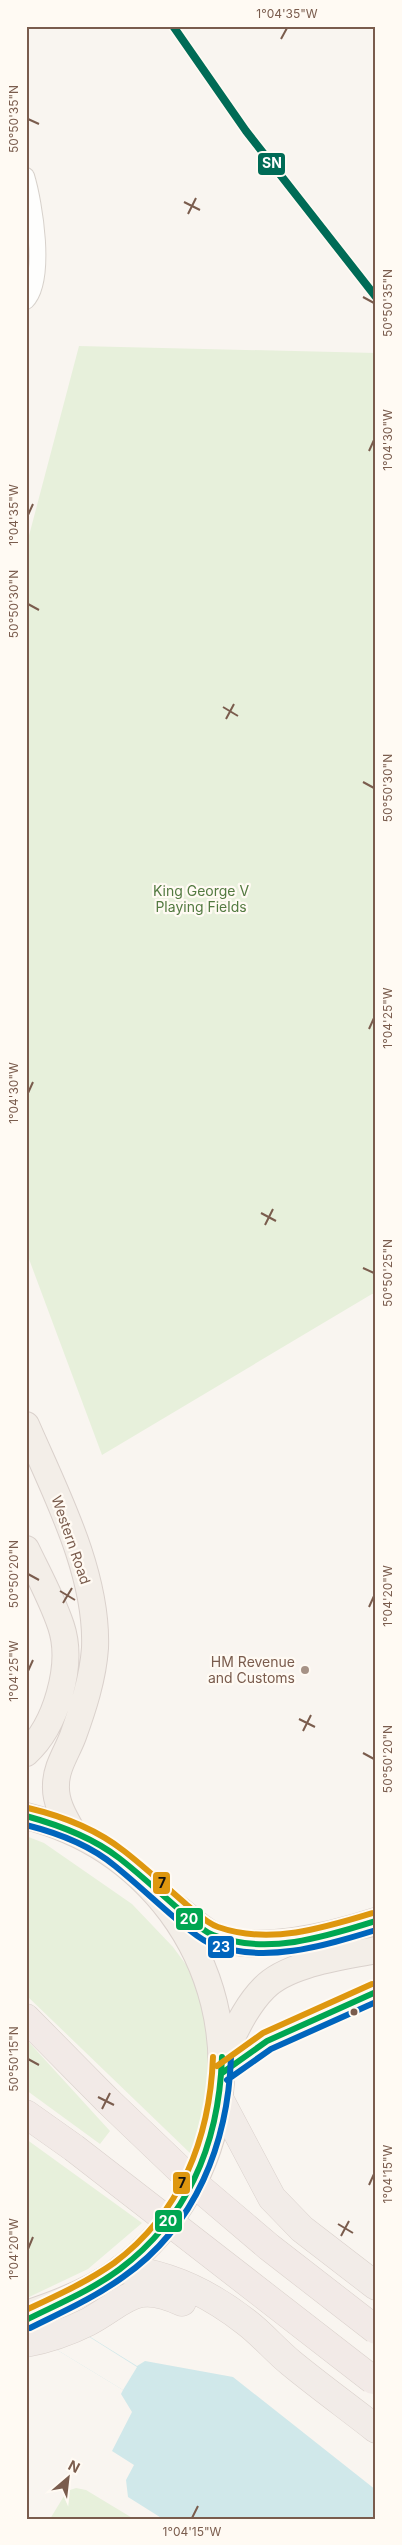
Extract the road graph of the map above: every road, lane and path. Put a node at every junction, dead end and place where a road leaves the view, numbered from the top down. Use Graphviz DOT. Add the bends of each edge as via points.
graph roads {
  1 [pos="26,176"];
  2 [pos="26,301"];
  3 [pos="26,1425"];
  4 [pos="26,1549"];
  5 [pos="28,1751"];
  6 [pos="26,1816"];
  7 [pos="72,1831"];
  8 [pos="155,1891"];
  9 [pos="376,1921"];
  10 [pos="376,1950"];
  11 [pos="26,2018"];
  12 [pos="222,2057"];
  13 [pos="220,2100"];
  14 [pos="26,2114"];
  15 [pos="121,2269"];
  16 [pos="376,2286"];
  17 [pos="56,2304"];
  18 [pos="26,2314"];
  19 [pos="26,2320"];
  20 [pos="376,2330"];
  21 [pos="26,2343"];
  22 [pos="290,2362"];
  23 [pos="374,2381"];
  24 [pos="376,2429"];
  1 -- 2 [label="street" via="32,197 39,270"];
  3 -- 7 [label="main road, Western Road" via="62,1507 85,1574 91,1608 95,1647 89,1684 59,1766 56,1786 60,1808"];
  4 -- 5 [label="main road" via="61,1627 64,1655 61,1693 48,1723"];
  6 -- 7 [label="main road"];
  7 -- 8 [label="main road" via="117,1857"];
  8 -- 9 [label="main road" via="211,1934 236,1941 276,1944"];
  8 -- 12 [label="main road" via="186,1932 203,1966 214,1998"];
  10 -- 12 [label="main road" via="281,1975 264,1987 251,2004"];
  11 -- 20 [label="highway, bridge" via="196,2185"];
  12 -- 13 [label="main road"];
  13 -- 15 [label="main road" via="210,2144 184,2199 161,2231"];
  13 -- 16 [label="highway" via="272,2198 302,2228"];
  14 -- 23 [label="highway, bridge"];
  15 -- 17 [label="main road" via="91,2288"];
  15 -- 22 [label="highway" via="145,2271 174,2280 207,2297 246,2322"];
  17 -- 18 [label="main road"];
  17 -- 19 [label="main road"];
  21 -- 22 [label="highway" via="56,2336 88,2322 126,2296 144,2292 166,2295 221,2319"];
  22 -- 24 [label="highway"];
}
